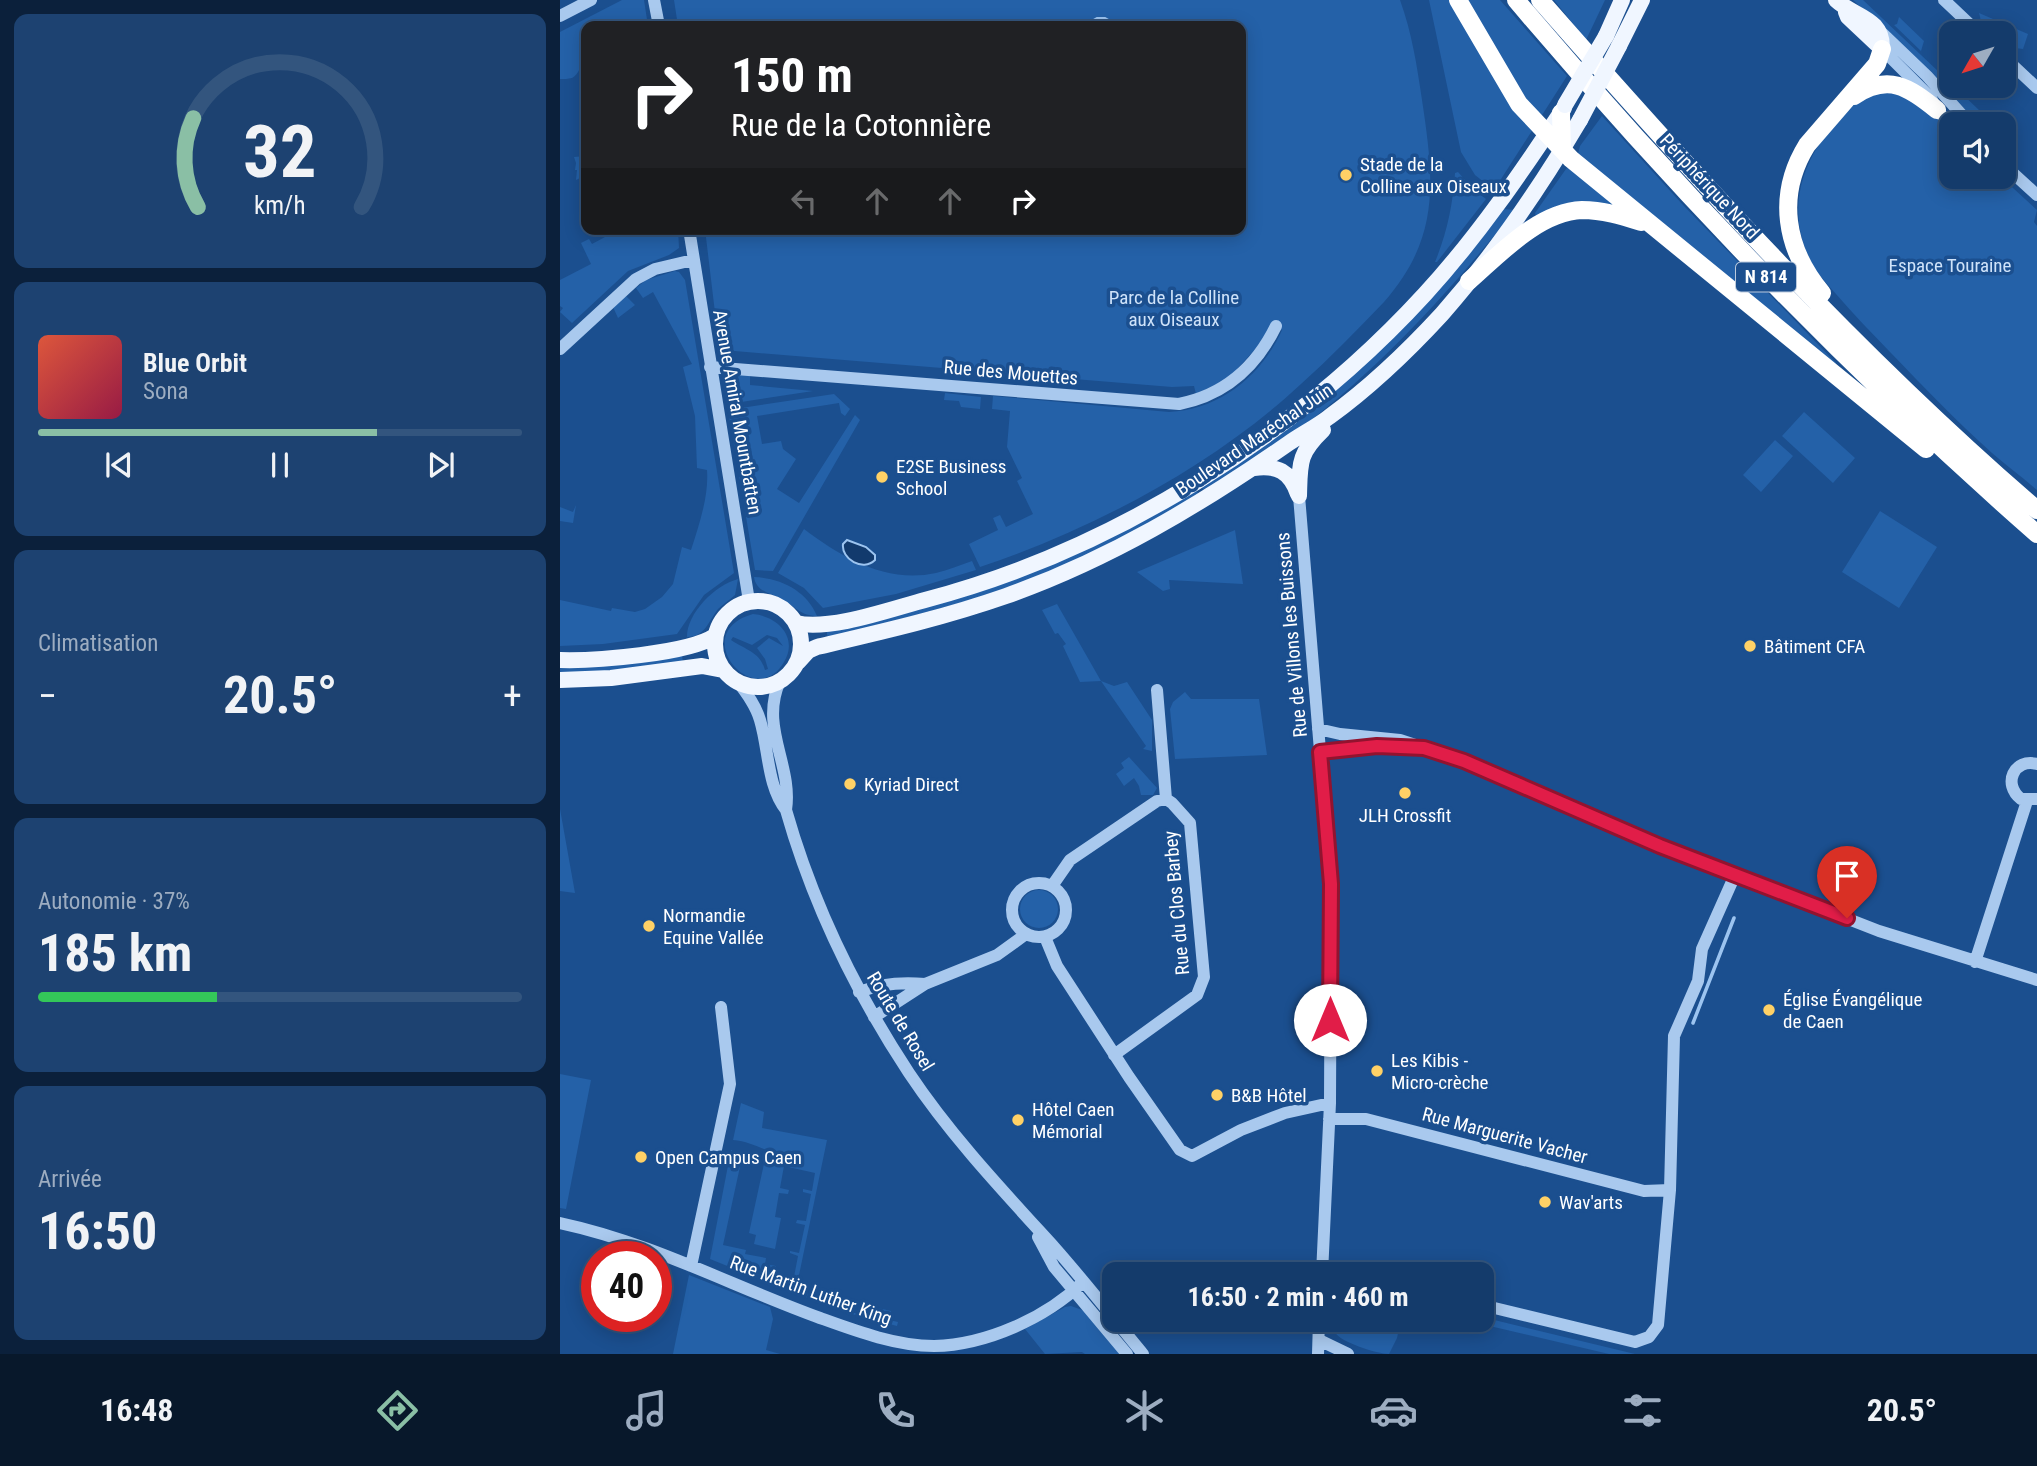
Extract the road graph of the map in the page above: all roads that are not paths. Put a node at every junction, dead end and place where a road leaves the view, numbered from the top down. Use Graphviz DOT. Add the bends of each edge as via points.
graph roads {
  1 [pos="591,0"];
  2 [pos="654,0"];
  3 [pos="1458,0"];
  4 [pos="1516,0"];
  5 [pos="1540,0"];
  6 [pos="1622,0"];
  7 [pos="1642,0"];
  8 [pos="1944,0"];
  9 [pos="1840,3"];
  10 [pos="560,16"];
  11 [pos="658,21"];
  12 [pos="1966,21"];
  13 [pos="1876,27"];
  14 [pos="1882,50"];
  15 [pos="2016,68"];
  16 [pos="2037,88"];
  17 [pos="1563,109"];
  18 [pos="1838,109"];
  19 [pos="1937,110"];
  20 [pos="1959,112"];
  21 [pos="1547,135"];
  22 [pos="1562,149"];
  23 [pos="2016,176"];
  24 [pos="2037,195"];
  25 [pos="1650,224"];
  26 [pos="690,235"];
  27 [pos="693,260"];
  28 [pos="1469,281"];
  29 [pos="1837,322"];
  30 [pos="1276,326"];
  31 [pos="560,349"];
  32 [pos="710,367"];
  33 [pos="1328,418"];
  34 [pos="1959,465"];
  35 [pos="1254,468"];
  36 [pos="1299,496"];
  37 [pos="2037,510"];
  38 [pos="2037,534"];
  39 [pos="749,601"];
  40 [pos="796,623"];
  41 [pos="715,636"];
  42 [pos="560,660"];
  43 [pos="798,662"];
  44 [pos="723,670"];
  45 [pos="560,680"];
  46 [pos="780,681"];
  47 [pos="738,682"];
  48 [pos="1157,690"];
  49 [pos="1318,729"];
  50 [pos="1424,748"];
  51 [pos="1320,752"];
  52 [pos="2037,764"];
  53 [pos="1166,799"];
  54 [pos="2032,800"];
  55 [pos="786,810"];
  56 [pos="1735,875"];
  57 [pos="1052,886"];
  58 [pos="1026,934"];
  59 [pos="1045,937"];
  60 [pos="1975,962"];
  61 [pos="2037,981"];
  62 [pos="925,984"];
  63 [pos="859,992"];
  64 [pos="721,1007"];
  65 [pos="874,1017"];
  66 [pos="1114,1055"];
  67 [pos="1330,1103"];
  68 [pos="1329,1119"];
  69 [pos="1670,1190"];
  70 [pos="560,1223"];
  71 [pos="1322,1262"];
  72 [pos="691,1266"];
  73 [pos="1078,1287"];
  74 [pos="1494,1308"];
  75 [pos="1318,1347"];
  76 [pos="1127,1354"];
  77 [pos="1143,1354"];
  78 [pos="1348,1354"];
  1 -- 10 [label="street"];
  2 -- 11 [label="street"];
  3 -- 21 [label="highway" via="1519,104"];
  4 -- 34 [label="highway, Périphérique Nord / N 814" via="1634,136 1762,272"];
  5 -- 29 [label="highway, Périphérique Nord / N 814" via="1676,154"];
  6 -- 17 [label="main road, Boulevard Maréchal Juin, bridge"];
  7 -- 22 [label="main road, Boulevard Maréchal Juin, bridge"];
  8 -- 12 [label="street"];
  9 -- 13 [label="main road"];
  9 -- 14 [label="main road"];
  13 -- 14 [label="main road"];
  13 -- 20 [label="street"];
  14 -- 18 [label="highway" via="1877,64"];
  14 -- 19 [label="street" via="1931,98"];
  15 -- 16 [label="street"];
  17 -- 21 [label="main road, Boulevard Maréchal Juin"];
  17 -- 22 [label="highway"];
  18 -- 19 [label="highway" via="1870,87 1889,83 1917,94"];
  18 -- 29 [label="highway" via="1800,156 1789,202 1795,249 1805,272 1834,307"];
  21 -- 22 [label="highway"];
  21 -- 40 [label="main road, Boulevard Maréchal Juin" via="1489,218 1412,308 1335,379 1256,442 1195,482 1051,556 942,596 840,621"];
  22 -- 25 [label="highway"];
  22 -- 28 [label="main road, Boulevard Maréchal Juin"];
  23 -- 24 [label="street"];
  25 -- 28 [label="highway" via="1595,211 1565,214 1526,234"];
  25 -- 34 [label="highway" via="1941,462"];
  26 -- 27 [label="street, Avenue Amiral Mountbatten"];
  27 -- 31 [label="street" via="636,279"];
  27 -- 32 [label="street, Avenue Amiral Mountbatten"];
  28 -- 33 [label="main road, Boulevard Maréchal Juin" via="1405,351"];
  29 -- 37 [label="highway, Périphérique Nord / N 814"];
  30 -- 32 [label="street, Rue des Mouettes" via="1254,362 1230,383 1179,404"];
  32 -- 39 [label="street, Avenue Amiral Mountbatten"];
  33 -- 35 [label="main road, Boulevard Maréchal Juin"];
  33 -- 36 [label="main road" via="1304,450"];
  34 -- 38 [label="highway, Périphérique Nord / N 814"];
  35 -- 36 [label="main road" via="1285,472"];
  35 -- 43 [label="main road, Boulevard Maréchal Juin" via="1177,516 1068,571 928,621 817,647"];
  36 -- 49 [label="street, Rue de Villons les Buissons"];
  39 -- 40 [label="main road" via="771,602"];
  39 -- 41 [label="main road" via="727,614"];
  40 -- 43 [label="main road" via="801,638"];
  41 -- 42 [label="main road" via="700,645 598,660"];
  41 -- 44 [label="main road"];
  43 -- 46 [label="main road"];
  44 -- 45 [label="main road" via="702,666"];
  44 -- 47 [label="main road"];
  46 -- 47 [label="main road" via="759,687"];
  46 -- 55 [label="street, Route de Rosel" via="772,716 789,794"];
  47 -- 55 [label="street, Route de Rosel" via="760,719 777,799"];
  48 -- 53 [label="street"];
  49 -- 50 [label="street"];
  49 -- 51 [label="street, Rue de Villons les Buissons"];
  50 -- 51 [label="street" via="1377,746"];
  50 -- 56 [label="street"];
  51 -- 67 [label="street, Rue de Villons les Buissons" via="1331,895"];
  52 -- 54 [label="street" via="2024,763 2011,777 2012,789 2021,799"];
  53 -- 57 [label="street, Rue du Clos Barbey" via="1070,860"];
  53 -- 66 [label="street, Rue du Clos Barbey" via="1190,823 1204,977 1197,995"];
  54 -- 60 [label="street"];
  55 -- 63 [label="street, Route de Rosel" via="816,900"];
  56 -- 60 [label="street" via="1879,931"];
  56 -- 69 [label="street" via="1702,949 1698,981 1674,1036"];
  57 -- 58 [label="street" via="1035,883 1016,895 1013,919"];
  57 -- 59 [label="street" via="1063,897 1066,915 1056,931"];
  58 -- 59 [label="street"];
  58 -- 62 [label="street" via="997,955"];
  59 -- 66 [label="street" via="1056,966"];
  60 -- 61 [label="street"];
  62 -- 63 [label="street"];
  62 -- 65 [label="street"];
  63 -- 65 [label="street, Route de Rosel"];
  64 -- 72 [label="street" via="730,1084"];
  65 -- 73 [label="street, Route de Rosel" via="945,1122"];
  66 -- 67 [label="street" via="1180,1150 1192,1156 1285,1113"];
  67 -- 68 [label="street, Rue de Villons les Buissons"];
  68 -- 69 [label="street, Rue Marguerite Vacher" via="1359,1118 1644,1191"];
  68 -- 71 [label="street, Rue de Villons les Buissons"];
  69 -- 74 [label="street" via="1658,1325 1649,1337 1634,1342"];
  70 -- 72 [label="street, Rue Martin Luther King"];
  72 -- 73 [label="street, Rue Martin Luther King" via="856,1331 934,1346 1009,1330"];
  73 -- 76 [label="street, Route de Rosel"];
  73 -- 77 [label="street, Route de Rosel"];
  75 -- 78 [label="street"];
}
